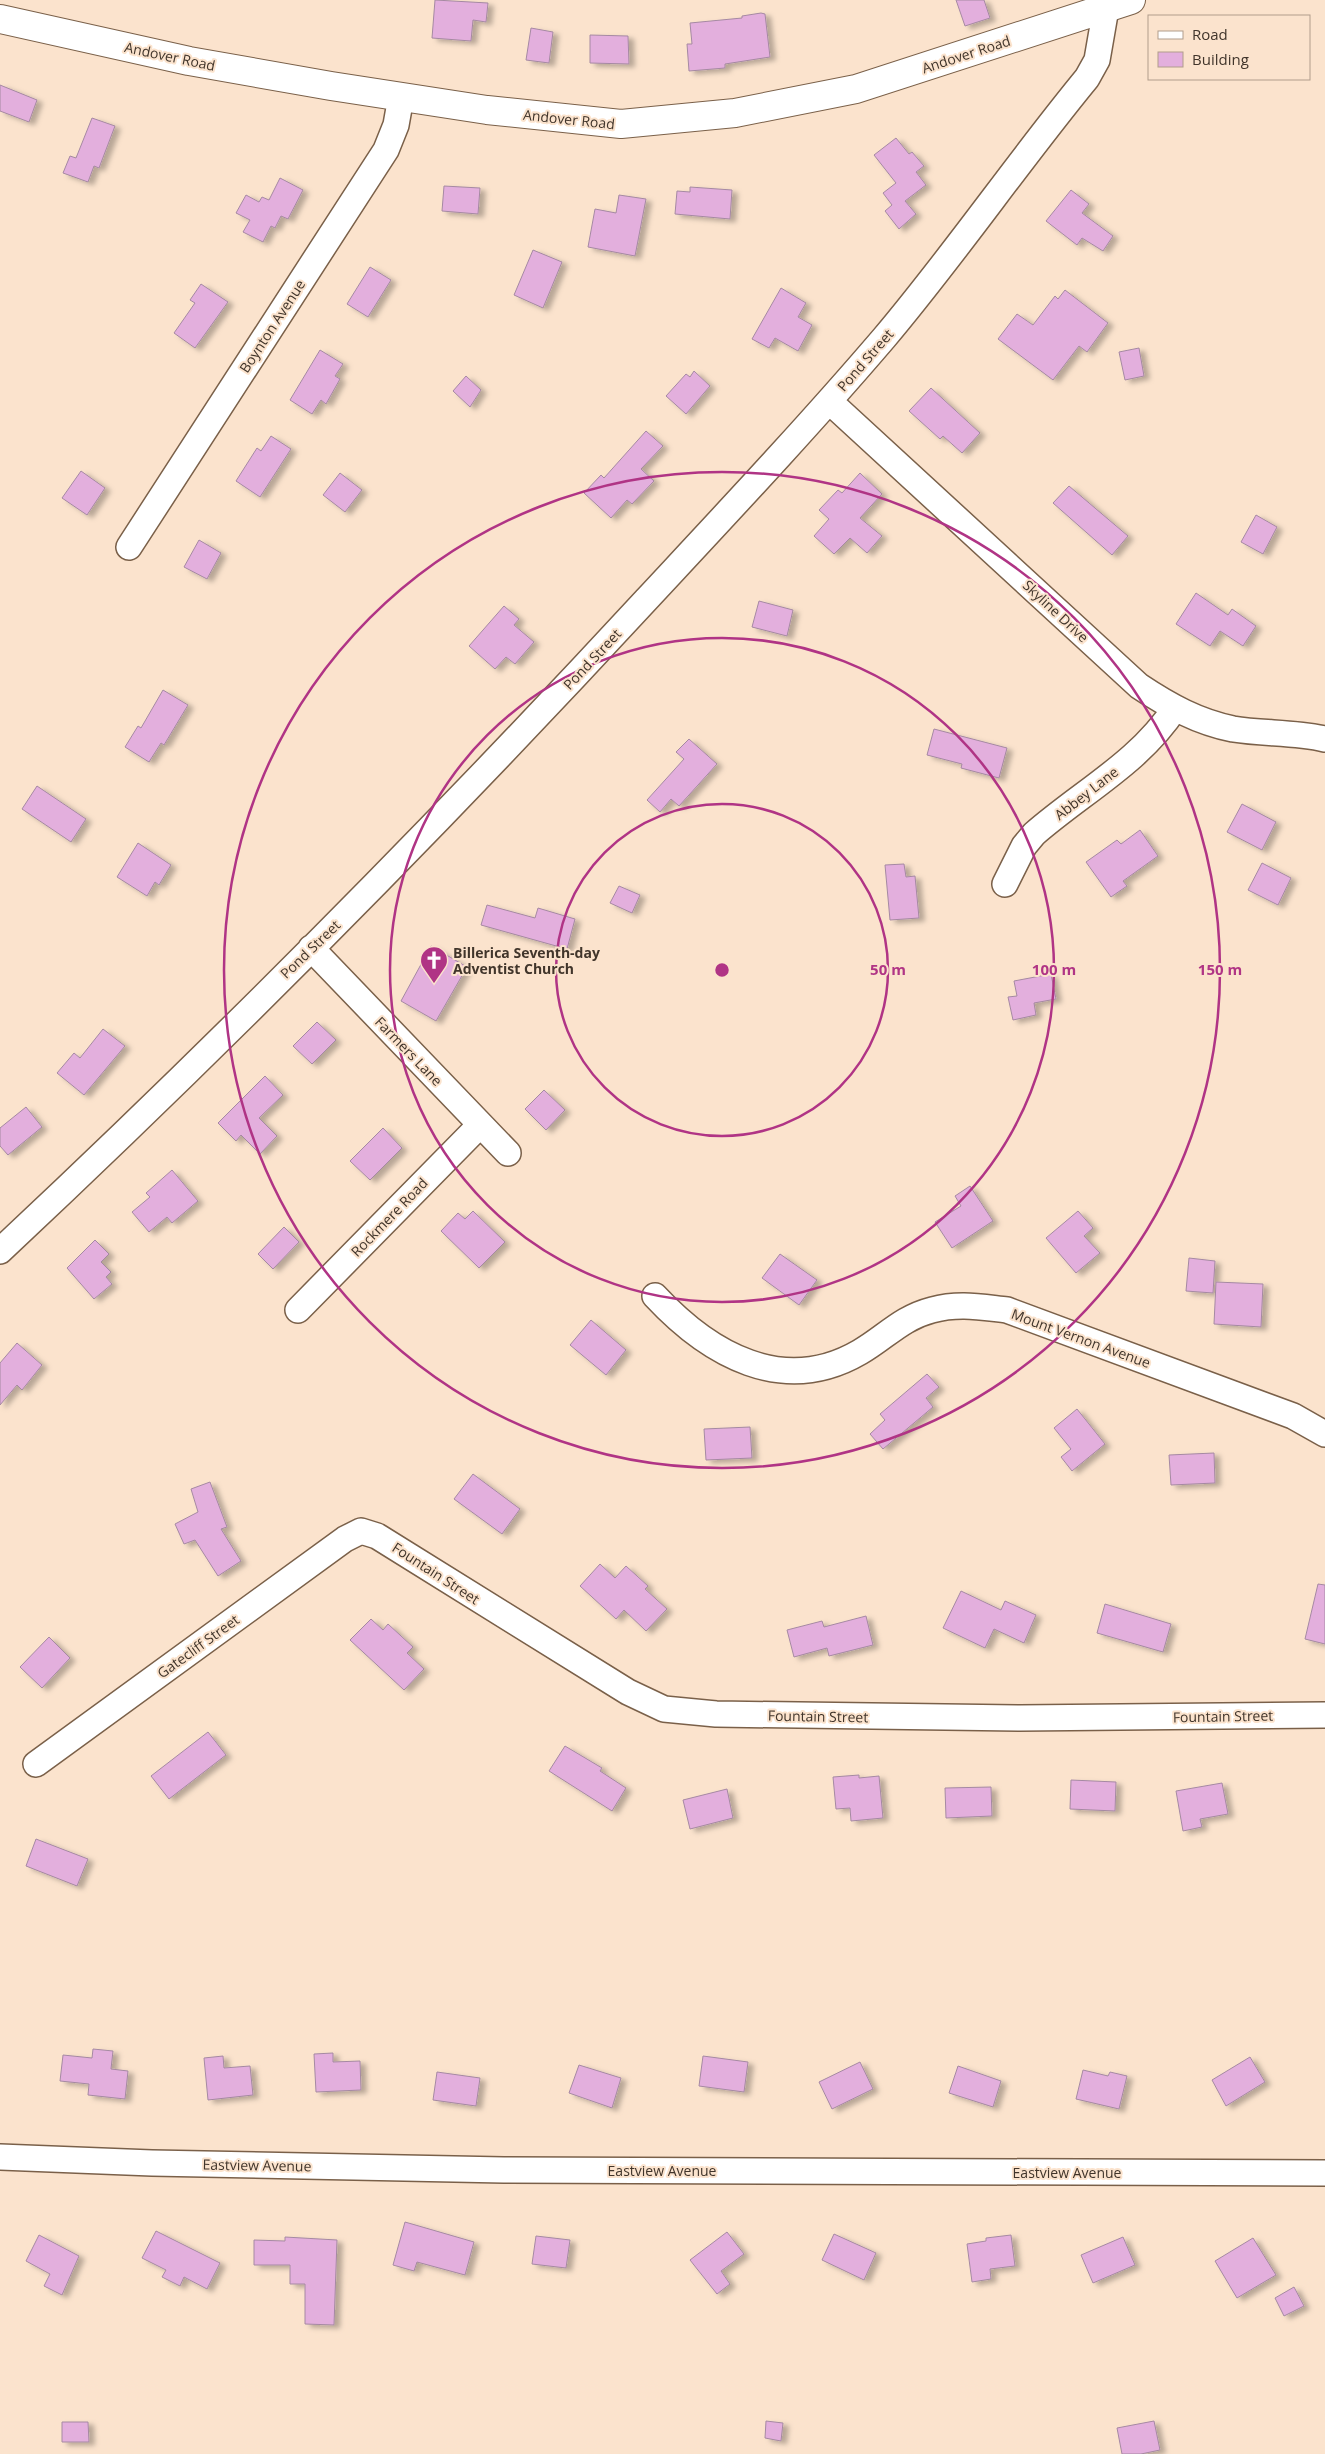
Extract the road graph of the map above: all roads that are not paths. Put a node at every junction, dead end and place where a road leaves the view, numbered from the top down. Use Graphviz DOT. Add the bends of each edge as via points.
graph roads {
  1 [pos="1118,4"];
  2 [pos="0,18"];
  3 [pos="401,97"];
  4 [pos="829,401"];
  5 [pos="129,547"];
  6 [pos="1175,708"];
  7 [pos="1325,739"];
  8 [pos="1005,884"];
  9 [pos="311,948"];
  10 [pos="480,1124"];
  11 [pos="508,1153"];
  12 [pos="0,1251"];
  13 [pos="655,1296"];
  14 [pos="298,1310"];
  15 [pos="1325,1434"];
  16 [pos="361,1531"];
  17 [pos="1325,1715"];
  18 [pos="36,1764"];
  19 [pos="0,2157"];
  20 [pos="1325,2173"];
  1 -- 3 [label="main road, Andover Road" via="856,89 726,114 621,124"];
  1 -- 4 [label="street, Pond Street" via="1087,78 921,292"];
  2 -- 3 [label="main road, Andover Road" via="188,61"];
  3 -- 5 [label="street, Boynton Avenue" via="394,131 383,156"];
  4 -- 6 [label="street, Skyline Drive" via="1116,666 1139,686"];
  4 -- 9 [label="street, Pond Street" via="517,740"];
  6 -- 7 [label="street, Skyline Drive" via="1191,717 1234,729"];
  6 -- 8 [label="street, Abbey Lane" via="1153,738 1034,834 1024,846"];
  9 -- 10 [label="street, Farmers Lane"];
  9 -- 12 [label="street, Pond Street" via="121,1138"];
  10 -- 11 [label="street, Farmers Lane"];
  10 -- 14 [label="street, Rockmere Road"];
  13 -- 15 [label="street, Mount Vernon Avenue" via="700,1337 725,1351 776,1371 807,1372 829,1366 860,1352 899,1323 930,1311 960,1304 1007,1310 1293,1416"];
  16 -- 17 [label="street, Fountain Street" via="377,1536 628,1692 664,1709 716,1714 1020,1718"];
  16 -- 18 [label="street, Gatecliff Street" via="345,1539"];
  19 -- 20 [label="street, Eastview Avenue" via="514,2170"];
}
